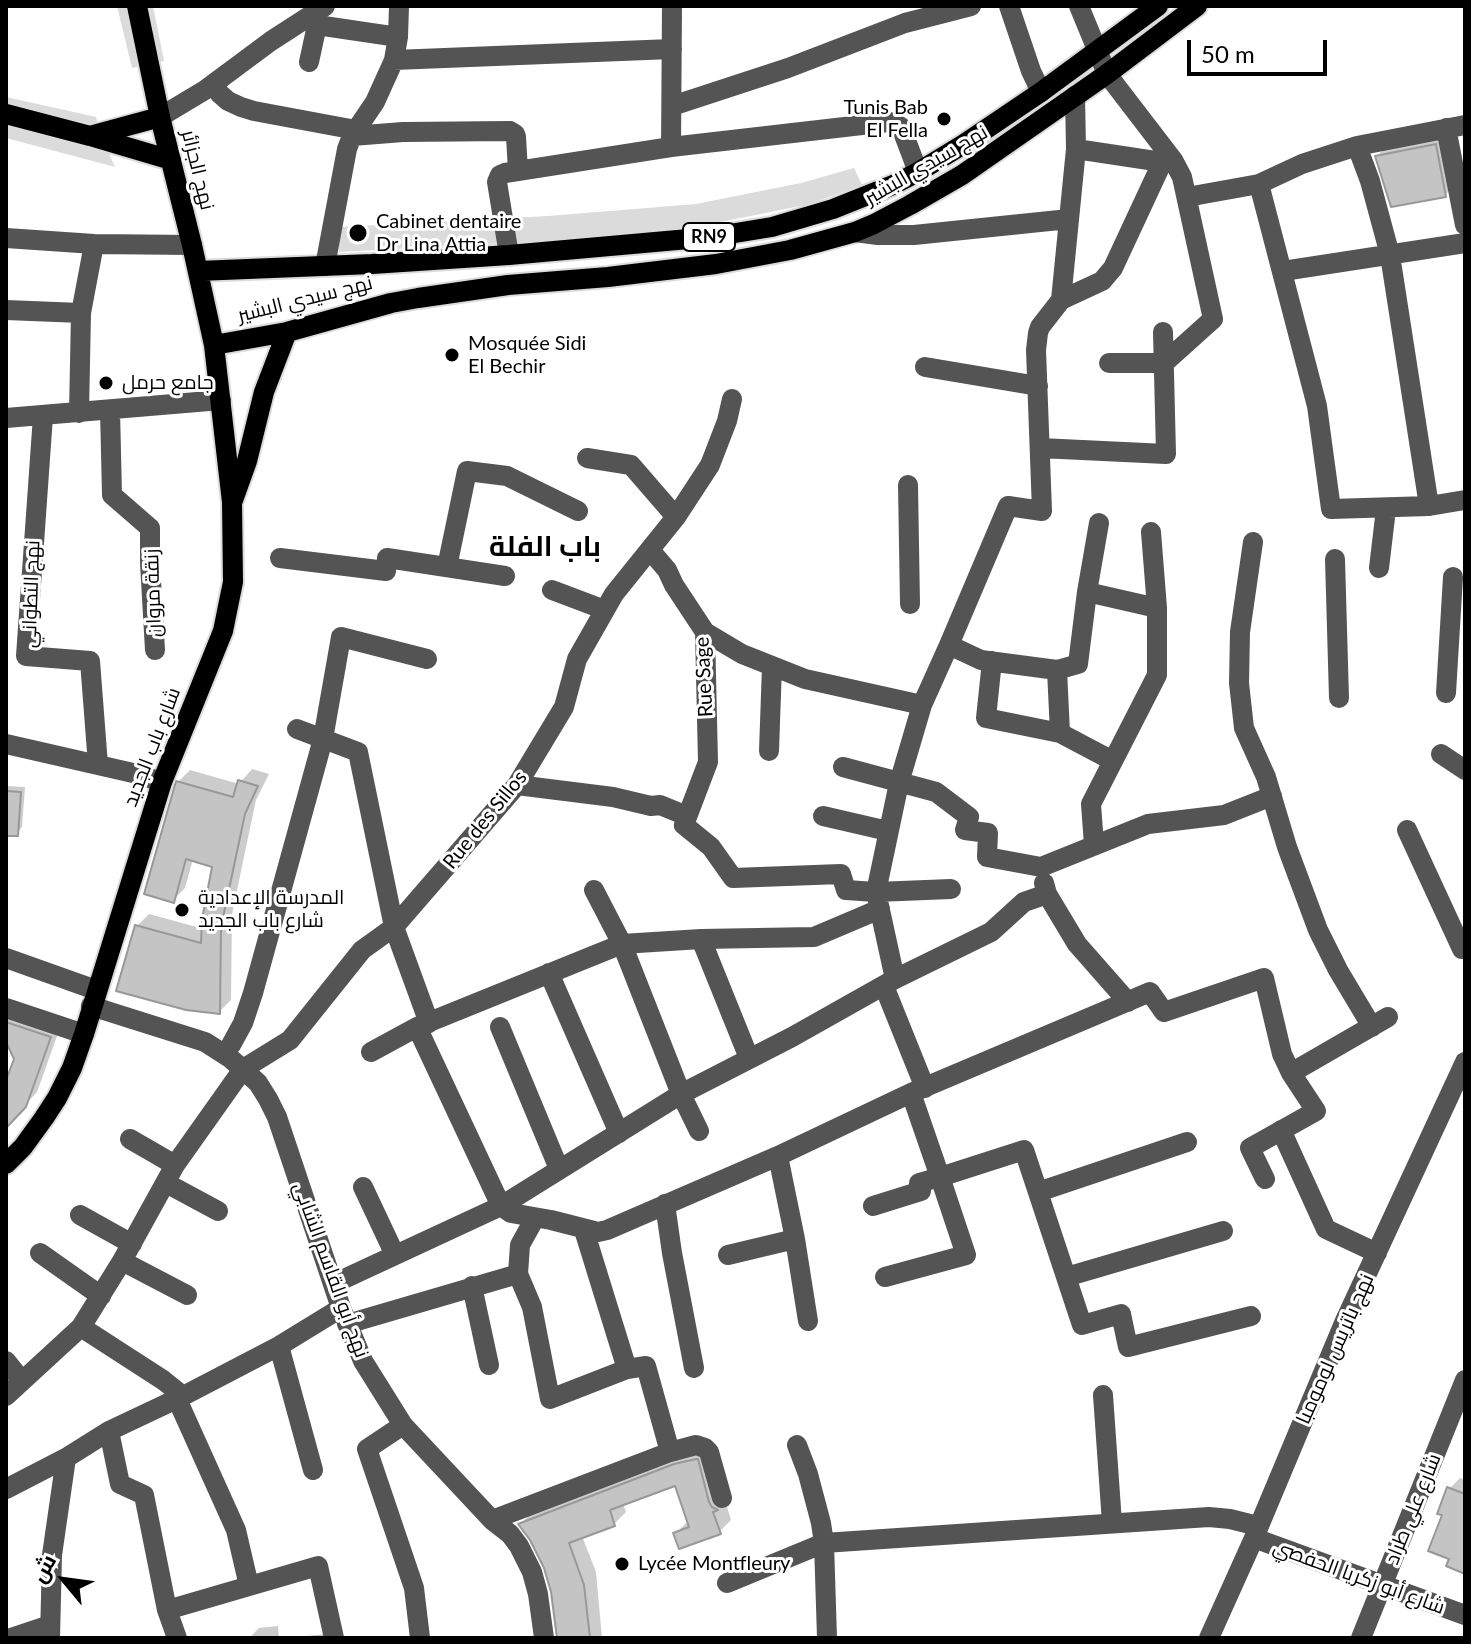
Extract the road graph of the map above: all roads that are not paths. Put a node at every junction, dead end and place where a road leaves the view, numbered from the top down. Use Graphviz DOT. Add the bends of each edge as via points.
graph roads {
  1 [pos="137,6"];
  2 [pos="325,6"];
  3 [pos="399,6"];
  4 [pos="971,6"];
  5 [pos="1009,6"];
  6 [pos="1079,6"];
  7 [pos="1158,6"];
  8 [pos="1197,6"];
  9 [pos="677,7"];
  10 [pos="398,37"];
  11 [pos="672,49"];
  12 [pos="1098,52"];
  13 [pos="394,60"];
  14 [pos="309,62"];
  15 [pos="1107,74"];
  16 [pos="213,84"];
  17 [pos="1041,92"];
  18 [pos="1075,96"];
  19 [pos="672,106"];
  20 [pos="6,114"];
  21 [pos="160,117"];
  22 [pos="1456,127"];
  23 [pos="354,133"];
  24 [pos="90,136"];
  25 [pos="1357,146"];
  26 [pos="671,147"];
  27 [pos="1076,149"];
  28 [pos="1164,157"];
  29 [pos="171,160"];
  30 [pos="518,171"];
  31 [pos="918,172"];
  32 [pos="1259,184"];
  33 [pos="1187,197"];
  34 [pos="1069,219"];
  35 [pos="1465,225"];
  36 [pos="855,232"];
  37 [pos="711,237"];
  38 [pos="6,238"];
  39 [pos="1465,243"];
  40 [pos="94,244"];
  41 [pos="192,245"];
  42 [pos="509,255"];
  43 [pos="1390,255"];
  44 [pos="716,264"];
  45 [pos="325,266"];
  46 [pos="198,271"];
  47 [pos="1283,271"];
  48 [pos="1061,300"];
  49 [pos="6,310"];
  50 [pos="81,313"];
  51 [pos="287,332"];
  52 [pos="1163,332"];
  53 [pos="214,345"];
  54 [pos="1109,363"];
  55 [pos="1164,363"];
  56 [pos="925,367"];
  57 [pos="1038,386"];
  58 [pos="732,399"];
  59 [pos="221,400"];
  60 [pos="110,410"];
  61 [pos="79,413"];
  62 [pos="43,416"];
  63 [pos="6,418"];
  64 [pos="1040,448"];
  65 [pos="587,458"];
  66 [pos="908,485"];
  67 [pos="1465,500"];
  68 [pos="232,502"];
  69 [pos="1429,506"];
  70 [pos="1386,509"];
  71 [pos="578,511"];
  72 [pos="676,517"];
  73 [pos="1099,523"];
  74 [pos="1151,532"];
  75 [pos="1253,542"];
  76 [pos="650,550"];
  77 [pos="280,558"];
  78 [pos="1335,559"];
  79 [pos="447,567"];
  80 [pos="1379,568"];
  81 [pos="505,576"];
  82 [pos="1453,577"];
  83 [pos="552,590"];
  84 [pos="1087,592"];
  85 [pos="910,604"];
  86 [pos="1157,608"];
  87 [pos="605,610"];
  88 [pos="705,632"];
  89 [pos="949,645"];
  90 [pos="155,650"];
  91 [pos="427,659"];
  92 [pos="992,661"];
  93 [pos="772,666"];
  94 [pos="1057,670"];
  95 [pos="1446,693"];
  96 [pos="1339,698"];
  97 [pos="922,705"];
  98 [pos="297,729"];
  99 [pos="1060,733"];
  100 [pos="323,739"];
  101 [pos="6,744"];
  102 [pos="769,751"];
  103 [pos="1441,754"];
  104 [pos="1113,761"];
  105 [pos="98,765"];
  106 [pos="843,767"];
  107 [pos="1465,770"];
  108 [pos="162,782"];
  109 [pos="899,783"];
  110 [pos="517,785"];
  111 [pos="1272,796"];
  112 [pos="687,816"];
  113 [pos="823,816"];
  114 [pos="1407,830"];
  115 [pos="888,831"];
  116 [pos="1094,845"];
  117 [pos="1041,867"];
  118 [pos="951,889"];
  119 [pos="594,890"];
  120 [pos="1047,894"];
  121 [pos="878,900"];
  122 [pos="394,927"];
  123 [pos="701,939"];
  124 [pos="622,944"];
  125 [pos="1463,949"];
  126 [pos="6,958"];
  127 [pos="549,973"];
  128 [pos="890,982"];
  129 [pos="94,998"];
  130 [pos="1128,1002"];
  131 [pos="6,1008"];
  132 [pos="423,1025"];
  133 [pos="500,1027"];
  134 [pos="84,1034"];
  135 [pos="231,1045"];
  136 [pos="371,1052"];
  137 [pos="749,1058"];
  138 [pos="1465,1062"];
  139 [pos="243,1069"];
  140 [pos="1291,1073"];
  141 [pos="918,1091"];
  142 [pos="681,1094"];
  143 [pos="1281,1130"];
  144 [pos="699,1131"];
  145 [pos="619,1133"];
  146 [pos="130,1139"];
  147 [pos="1187,1142"];
  148 [pos="778,1156"];
  149 [pos="6,1164"];
  150 [pos="559,1169"];
  151 [pos="170,1174"];
  152 [pos="940,1177"];
  153 [pos="1265,1179"];
  154 [pos="363,1187"];
  155 [pos="1038,1192"];
  156 [pos="665,1204"];
  157 [pos="501,1206"];
  158 [pos="873,1206"];
  159 [pos="218,1211"];
  160 [pos="80,1215"];
  161 [pos="535,1218"];
  162 [pos="584,1230"];
  163 [pos="1223,1231"];
  164 [pos="795,1239"];
  165 [pos="127,1252"];
  166 [pos="40,1253"];
  167 [pos="1377,1253"];
  168 [pos="395,1255"];
  169 [pos="728,1255"];
  170 [pos="518,1274"];
  171 [pos="885,1277"];
  172 [pos="1066,1277"];
  173 [pos="333,1284"];
  174 [pos="472,1286"];
  175 [pos="187,1295"];
  176 [pos="101,1296"];
  177 [pos="344,1316"];
  178 [pos="1251,1316"];
  179 [pos="808,1321"];
  180 [pos="81,1327"];
  181 [pos="279,1346"];
  182 [pos="6,1361"];
  183 [pos="489,1365"];
  184 [pos="694,1368"];
  185 [pos="627,1369"];
  186 [pos="1465,1380"];
  187 [pos="22,1381"];
  188 [pos="1103,1395"];
  189 [pos="6,1396"];
  190 [pos="180,1398"];
  191 [pos="403,1425"];
  192 [pos="109,1431"];
  193 [pos="797,1445"];
  194 [pos="670,1452"];
  195 [pos="66,1458"];
  196 [pos="313,1470"];
  197 [pos="6,1489"];
  198 [pos="722,1498"];
  199 [pos="492,1520"];
  200 [pos="1112,1523"];
  201 [pos="1256,1532"];
  202 [pos="824,1543"];
  203 [pos="727,1583"];
  204 [pos="249,1586"];
  205 [pos="1383,1586"];
  206 [pos="167,1610"];
  207 [pos="1465,1615"];
  208 [pos="50,1632"];
  209 [pos="11,1638"];
  210 [pos="177,1638"];
  211 [pos="334,1638"];
  212 [pos="420,1638"];
  213 [pos="544,1638"];
  214 [pos="827,1638"];
  215 [pos="1209,1638"];
  216 [pos="1361,1638"];
  1 -- 21 [label="main road, نهج الجزائر"];
  2 -- 16 [label="street"];
  3 -- 10 [label="street"];
  4 -- 19 [label="street" via="905,23"];
  5 -- 17 [label="street"];
  6 -- 12 [label="street"];
  7 -- 12 [label="main road, نهج سيدي البشير / RN9"];
  8 -- 15 [label="main road, نهج سيدي البشير / RN9"];
  9 -- 11 [label="street"];
  10 -- 13 [label="street"];
  10 -- 14 [label="street" via="317,25"];
  11 -- 13 [label="street"];
  11 -- 19 [label="street"];
  12 -- 15 [label="street"];
  12 -- 17 [label="main road, نهج سيدي البشير / RN9"];
  13 -- 23 [label="street"];
  15 -- 18 [label="main road, نهج سيدي البشير / RN9"];
  15 -- 28 [label="street"];
  16 -- 21 [label="street"];
  16 -- 23 [label="street" via="241,107"];
  17 -- 31 [label="main road, نهج سيدي البشير / RN9"];
  18 -- 27 [label="street"];
  18 -- 36 [label="main road, نهج سيدي البشير / RN9" via="949,183"];
  19 -- 26 [label="street"];
  20 -- 24 [label="main road"];
  21 -- 24 [label="main road"];
  21 -- 29 [label="main road, نهج الجزائر"];
  22 -- 25 [label="street"];
  22 -- 35 [label="street"];
  23 -- 30 [label="street" via="510,131 516,137"];
  23 -- 45 [label="street"];
  24 -- 29 [label="main road"];
  25 -- 32 [label="street"];
  25 -- 43 [label="street"];
  26 -- 30 [label="street"];
  26 -- 31 [label="street" via="891,122 901,127"];
  27 -- 28 [label="street"];
  27 -- 34 [label="street"];
  28 -- 33 [label="street" via="1179,170"];
  28 -- 48 [label="street" via="1113,268 1102,281"];
  29 -- 41 [label="main road, نهج الجزائر"];
  30 -- 42 [label="street" via="497,179"];
  31 -- 37 [label="main road, نهج سيدي البشير / RN9" via="819,213"];
  32 -- 33 [label="street"];
  32 -- 47 [label="street"];
  33 -- 55 [label="street" via="1213,319"];
  34 -- 36 [label="street" via="914,235"];
  34 -- 48 [label="street"];
  36 -- 44 [label="main road, نهج سيدي البشير / RN9"];
  37 -- 42 [label="main road, نهج سيدي البشير / RN9"];
  37 -- 44 [label="main road"];
  38 -- 40 [label="street"];
  39 -- 43 [label="street"];
  40 -- 41 [label="street"];
  40 -- 50 [label="street"];
  41 -- 46 [label="main road, نهج الجزائر"];
  42 -- 45 [label="main road, نهج سيدي البشير / RN9"];
  43 -- 47 [label="street"];
  43 -- 69 [label="street"];
  44 -- 51 [label="main road, نهج سيدي البشير / RN9" via="418,298"];
  45 -- 46 [label="main road, نهج سيدي البشير / RN9"];
  46 -- 53 [label="main road, نهج الجزائر"];
  47 -- 70 [label="street" via="1317,406 1331,509"];
  48 -- 57 [label="street" via="1038,333"];
  49 -- 50 [label="street"];
  50 -- 61 [label="street"];
  51 -- 53 [label="main road, نهج سيدي البشير / RN9"];
  51 -- 68 [label="main road, شارع باب الجديد"];
  52 -- 55 [label="street"];
  53 -- 59 [label="main road, شارع باب الجديد"];
  54 -- 55 [label="street"];
  55 -- 64 [label="street" via="1166,454"];
  56 -- 57 [label="street"];
  57 -- 64 [label="street"];
  58 -- 72 [label="street, Rue des Sillos" via="710,465"];
  59 -- 60 [label="street"];
  59 -- 68 [label="main road, شارع باب الجديد"];
  60 -- 61 [label="street"];
  60 -- 90 [label="street, زنقة مروان" via="112,495 150,528"];
  61 -- 62 [label="street"];
  62 -- 63 [label="street"];
  62 -- 105 [label="street, نهج التطواني" via="26,656 90,661"];
  64 -- 89 [label="street" via="1042,511 1008,506"];
  65 -- 72 [label="street" via="631,465"];
  66 -- 85 [label="street"];
  67 -- 69 [label="street"];
  68 -- 108 [label="main road, شارع باب الجديد" via="233,582 227,619"];
  69 -- 70 [label="street"];
  70 -- 80 [label="street"];
  71 -- 79 [label="street" via="507,476 467,471"];
  72 -- 76 [label="street, Rue des Sillos"];
  73 -- 84 [label="street"];
  74 -- 86 [label="street"];
  75 -- 111 [label="street" via="1240,632 1239,683 1244,728"];
  76 -- 87 [label="street, Rue des Sillos"];
  76 -- 88 [label="street, Rue Sage"];
  77 -- 79 [label="street" via="386,571 387,558"];
  78 -- 96 [label="street"];
  79 -- 81 [label="street"];
  82 -- 95 [label="street"];
  83 -- 87 [label="street"];
  84 -- 86 [label="street"];
  84 -- 94 [label="street" via="1078,664"];
  86 -- 104 [label="street" via="1157,675"];
  87 -- 110 [label="street, Rue des Sillos" via="577,659 564,707"];
  88 -- 93 [label="street"];
  88 -- 112 [label="street, Rue Sage" via="708,762"];
  89 -- 92 [label="street"];
  89 -- 97 [label="street"];
  91 -- 100 [label="street" via="341,637"];
  92 -- 94 [label="street"];
  92 -- 99 [label="street" via="986,718"];
  93 -- 97 [label="street" via="805,679"];
  93 -- 102 [label="street"];
  94 -- 99 [label="street"];
  97 -- 109 [label="street"];
  98 -- 100 [label="street"];
  99 -- 104 [label="street"];
  100 -- 122 [label="street" via="358,752"];
  100 -- 135 [label="street" via="253,993"];
  101 -- 105 [label="street"];
  103 -- 107 [label="street"];
  104 -- 116 [label="street" via="1091,804"];
  105 -- 108 [label="street"];
  106 -- 109 [label="street"];
  108 -- 129 [label="main road, شارع باب الجديد"];
  109 -- 115 [label="street"];
  109 -- 117 [label="street" via="936,792 969,817 965,830 988,833 987,857"];
  110 -- 112 [label="street" via="660,805"];
  110 -- 122 [label="street, Rue des Sillos"];
  111 -- 116 [label="street" via="1224,815 1148,824"];
  111 -- 140 [label="street" via="1318,930 1338,970 1380,1022"];
  112 -- 121 [label="street" via="684,825 711,847 733,878 841,874 846,890"];
  113 -- 115 [label="street"];
  114 -- 125 [label="street"];
  115 -- 121 [label="street"];
  116 -- 117 [label="street"];
  117 -- 120 [label="street"];
  118 -- 121 [label="street"];
  119 -- 124 [label="street"];
  120 -- 128 [label="street" via="1024,902 991,932"];
  120 -- 130 [label="street" via="1077,944"];
  121 -- 123 [label="street" via="814,937"];
  121 -- 128 [label="street"];
  122 -- 132 [label="street"];
  122 -- 139 [label="street, Rue des Sillos" via="362,950 290,1040"];
  123 -- 124 [label="street"];
  123 -- 137 [label="street"];
  124 -- 127 [label="street"];
  124 -- 142 [label="street"];
  126 -- 129 [label="street, نهج أبو القاسم الشابي"];
  127 -- 132 [label="street"];
  127 -- 145 [label="street"];
  128 -- 137 [label="street"];
  128 -- 141 [label="street"];
  129 -- 134 [label="main road, شارع باب الجديد"];
  129 -- 139 [label="street, نهج أبو القاسم الشابي" via="205,1042"];
  130 -- 140 [label="street" via="1150,992 1164,1012 1264,978"];
  130 -- 141 [label="street"];
  131 -- 134 [label="street"];
  132 -- 136 [label="street"];
  132 -- 157 [label="street"];
  133 -- 150 [label="street"];
  134 -- 149 [label="main road, شارع باب الجديد" via="57,1098"];
  137 -- 142 [label="street"];
  138 -- 167 [label="street, نهج باتريس لومومبا"];
  139 -- 151 [label="street"];
  139 -- 173 [label="street, نهج أبو القاسم الشابي" via="258,1083 277,1117"];
  140 -- 143 [label="street" via="1316,1111"];
  141 -- 148 [label="street"];
  141 -- 152 [label="street"];
  142 -- 144 [label="street"];
  142 -- 145 [label="street"];
  143 -- 153 [label="street" via="1250,1148"];
  143 -- 167 [label="street" via="1326,1229"];
  145 -- 150 [label="street"];
  146 -- 151 [label="street"];
  147 -- 155 [label="street"];
  148 -- 156 [label="street"];
  148 -- 164 [label="street"];
  150 -- 157 [label="street"];
  151 -- 159 [label="street"];
  151 -- 165 [label="street"];
  152 -- 155 [label="street" via="1024,1150"];
  152 -- 158 [label="street" via="919,1183 921,1191"];
  152 -- 171 [label="street" via="966,1255"];
  154 -- 168 [label="street"];
  155 -- 172 [label="street"];
  156 -- 162 [label="street" via="607,1230"];
  156 -- 184 [label="street"];
  157 -- 161 [label="street"];
  157 -- 168 [label="street"];
  160 -- 165 [label="street"];
  161 -- 162 [label="street"];
  161 -- 170 [label="street" via="520,1245"];
  162 -- 185 [label="street"];
  163 -- 172 [label="street"];
  164 -- 169 [label="street"];
  164 -- 179 [label="street"];
  165 -- 175 [label="street"];
  165 -- 176 [label="street"];
  166 -- 176 [label="street"];
  167 -- 201 [label="street, نهج باتريس لومومبا"];
  168 -- 173 [label="street"];
  170 -- 174 [label="street"];
  170 -- 185 [label="street" via="532,1307 550,1399"];
  172 -- 178 [label="street" via="1082,1325 1121,1314 1128,1347"];
  173 -- 177 [label="street, نهج أبو القاسم الشابي"];
  174 -- 177 [label="street"];
  174 -- 183 [label="street"];
  176 -- 180 [label="street"];
  177 -- 181 [label="street"];
  177 -- 191 [label="street, نهج أبو القاسم الشابي" via="363,1361"];
  180 -- 187 [label="street"];
  180 -- 190 [label="street" via="163,1380"];
  181 -- 190 [label="street"];
  181 -- 196 [label="street"];
  182 -- 187 [label="street"];
  185 -- 194 [label="street" via="646,1366"];
  186 -- 205 [label="street, شارع علي طراد"];
  187 -- 189 [label="street"];
  188 -- 200 [label="street"];
  190 -- 192 [label="street"];
  190 -- 204 [label="street" via="236,1530"];
  191 -- 199 [label="street, نهج أبو القاسم الشابي"];
  191 -- 212 [label="street" via="367,1449 414,1588"];
  192 -- 195 [label="street"];
  192 -- 206 [label="street" via="120,1484 144,1495"];
  193 -- 202 [label="street"];
  194 -- 198 [label="street" via="696,1445 705,1448"];
  194 -- 199 [label="street"];
  195 -- 197 [label="street"];
  195 -- 208 [label="street" via="52,1555"];
  199 -- 213 [label="street, نهج أبو القاسم الشابي" via="510,1534 532,1572"];
  200 -- 201 [label="street, شارع أبو زكريا الحفصي" via="1209,1517 1230,1519"];
  200 -- 202 [label="street, شارع أبو زكريا الحفصي"];
  201 -- 205 [label="street, شارع أبو زكريا الحفصي"];
  201 -- 215 [label="street, نهج باتريس لومومبا"];
  202 -- 203 [label="street, شارع أبو زكريا الحفصي"];
  202 -- 214 [label="street"];
  204 -- 206 [label="street"];
  204 -- 211 [label="street" via="318,1566"];
  205 -- 207 [label="street, شارع أبو زكريا الحفصي"];
  205 -- 216 [label="street, شارع علي طراد"];
  206 -- 210 [label="street"];
  208 -- 209 [label="street"];
}
